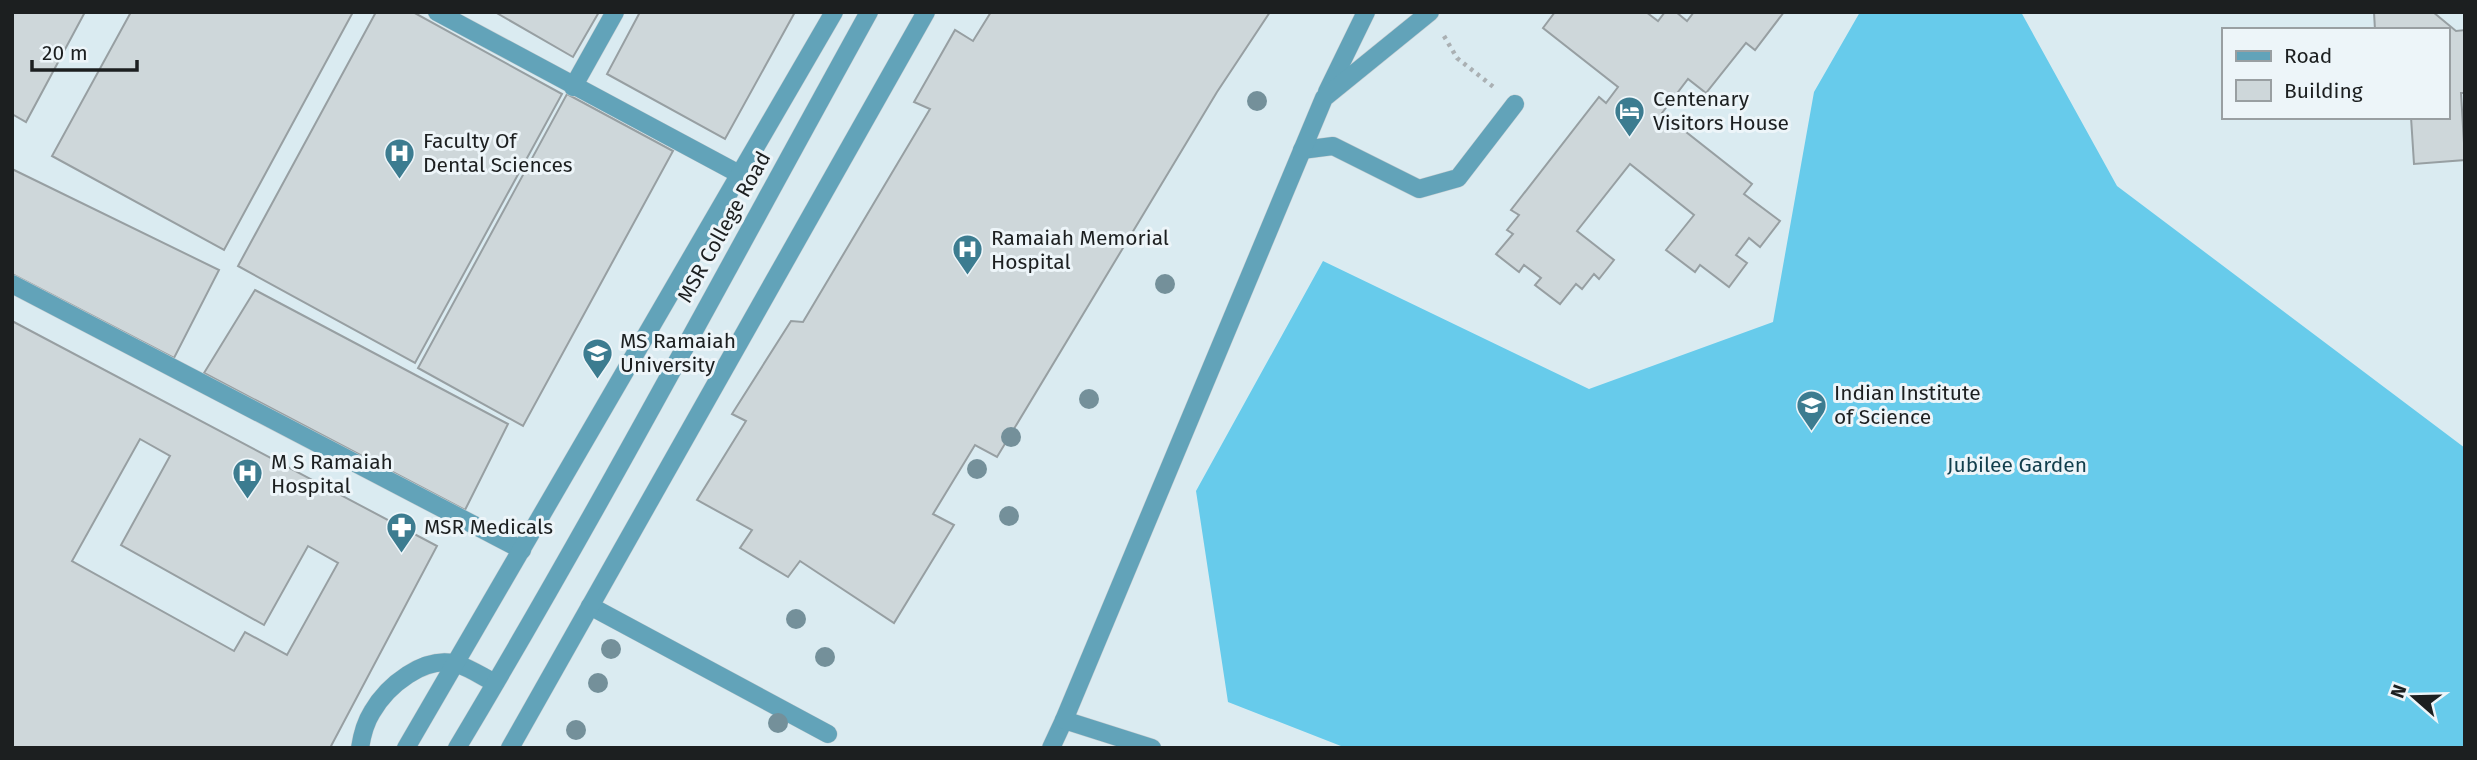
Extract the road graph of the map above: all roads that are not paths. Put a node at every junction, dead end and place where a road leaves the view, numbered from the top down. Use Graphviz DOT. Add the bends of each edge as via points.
graph roads {
  1 [pos="437,12"];
  2 [pos="615,12"];
  3 [pos="834,12"];
  4 [pos="869,12"];
  5 [pos="926,12"];
  6 [pos="1366,12"];
  7 [pos="1430,12"];
  8 [pos="573,87"];
  9 [pos="1324,98"];
  10 [pos="1516,104"];
  11 [pos="1302,150"];
  12 [pos="741,175"];
  13 [pos="12,285"];
  14 [pos="522,550"];
  15 [pos="590,606"];
  16 [pos="455,663"];
  17 [pos="495,684"];
  18 [pos="1064,720"];
  19 [pos="828,734"];
  20 [pos="359,748"];
  21 [pos="406,748"];
  22 [pos="457,748"];
  23 [pos="510,748"];
  24 [pos="1051,748"];
  25 [pos="1152,748"];
  1 -- 8 [label="lane"];
  2 -- 8 [label="lane"];
  3 -- 12 [label="lane"];
  4 -- 17 [label="lane, MSR College Road"];
  5 -- 15 [label="lane"];
  6 -- 9 [label="lane"];
  7 -- 9 [label="lane"];
  8 -- 12 [label="lane"];
  9 -- 11 [label="lane"];
  10 -- 11 [label="lane" via="1458,178 1419,189 1334,146"];
  11 -- 18 [label="lane"];
  12 -- 14 [label="lane"];
  13 -- 14 [label="lane"];
  14 -- 16 [label="lane"];
  15 -- 19 [label="lane"];
  15 -- 23 [label="lane"];
  16 -- 17 [label="lane"];
  16 -- 20 [label="lane" via="421,668 393,687 372,712"];
  16 -- 21 [label="lane"];
  17 -- 22 [label="lane, MSR College Road"];
  18 -- 24 [label="lane"];
  18 -- 25 [label="lane"];
}
